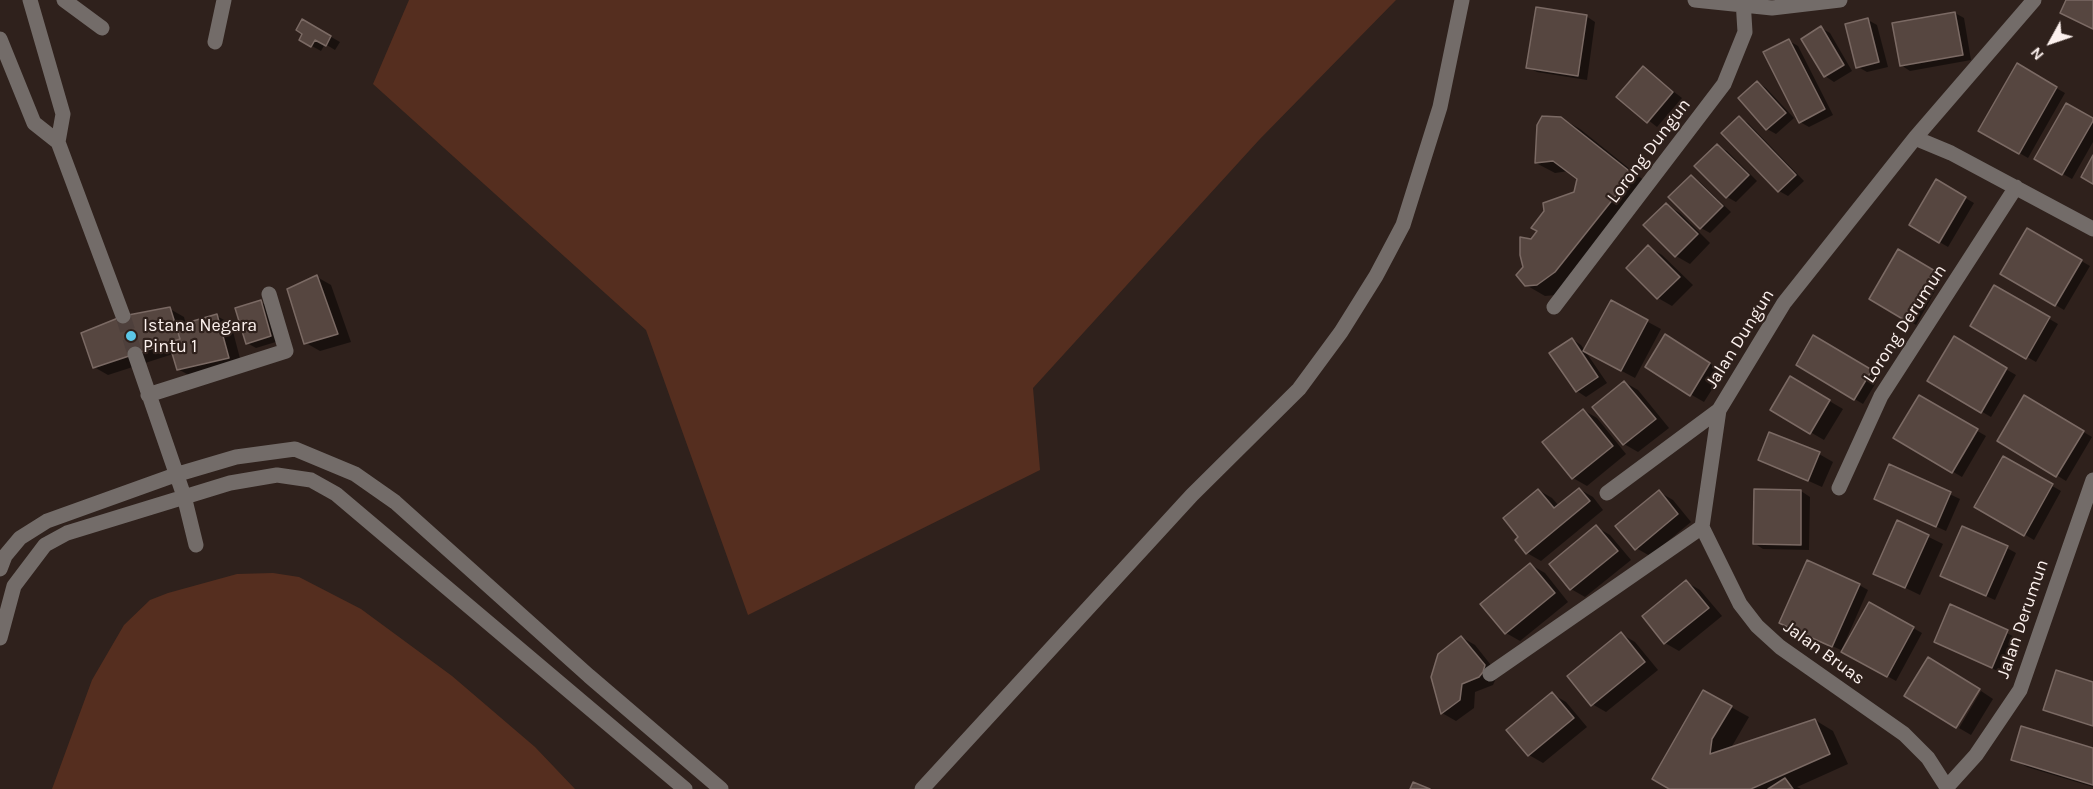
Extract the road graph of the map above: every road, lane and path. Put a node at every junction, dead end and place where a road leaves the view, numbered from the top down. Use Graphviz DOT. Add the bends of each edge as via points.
graph roads {
  1 [pos="30,0"];
  2 [pos="64,0"];
  3 [pos="224,0"];
  4 [pos="1462,0"];
  5 [pos="1695,0"];
  6 [pos="1840,0"];
  7 [pos="2034,0"];
  8 [pos="1744,3"];
  9 [pos="102,28"];
  10 [pos="0,39"];
  11 [pos="215,42"];
  12 [pos="1916,138"];
  13 [pos="58,142"];
  14 [pos="2016,187"];
  15 [pos="2093,229"];
  16 [pos="268,294"];
  17 [pos="1554,307"];
  18 [pos="123,316"];
  19 [pos="135,354"];
  20 [pos="148,396"];
  21 [pos="1719,410"];
  22 [pos="175,475"];
  23 [pos="2093,480"];
  24 [pos="1839,488"];
  25 [pos="1607,493"];
  26 [pos="184,496"];
  27 [pos="1702,527"];
  28 [pos="196,545"];
  29 [pos="0,568"];
  30 [pos="0,638"];
  31 [pos="1490,674"];
  32 [pos="1948,788"];
  33 [pos="685,789"];
  34 [pos="721,789"];
  35 [pos="922,789"];
  1 -- 13 [label="street" via="63,114"];
  2 -- 9 [label="street"];
  3 -- 11 [label="street"];
  4 -- 35 [label="street" via="1440,107 1403,225 1341,332 1299,389 1192,495"];
  5 -- 8 [label="street"];
  6 -- 8 [label="street" via="1772,8"];
  7 -- 12 [label="street, Jalan Dungun"];
  8 -- 17 [label="street, Lorong Dungun" via="1745,32 1724,84"];
  10 -- 13 [label="street" via="34,123"];
  12 -- 14 [label="street"];
  12 -- 21 [label="street, Jalan Dungun" via="1784,303"];
  13 -- 18 [label="street"];
  14 -- 15 [label="street"];
  14 -- 24 [label="street, Lorong Derumun" via="1881,396"];
  16 -- 20 [label="street" via="286,351"];
  19 -- 20 [label="street"];
  20 -- 22 [label="street"];
  21 -- 25 [label="street"];
  21 -- 27 [label="street, Jalan Dungun"];
  22 -- 26 [label="street"];
  22 -- 29 [label="street" via="47,521 20,538"];
  22 -- 34 [label="street" via="236,457 295,449 355,474 395,502"];
  23 -- 32 [label="street, Jalan Derumun" via="2020,690 1976,755"];
  26 -- 28 [label="street"];
  26 -- 30 [label="street" via="67,533 45,545 14,586"];
  26 -- 33 [label="street" via="277,475 311,480 336,494"];
  27 -- 31 [label="street"];
  27 -- 32 [label="street, Jalan Bruas" via="1740,604 1757,626 1780,647 1904,734 1928,758"];
}
